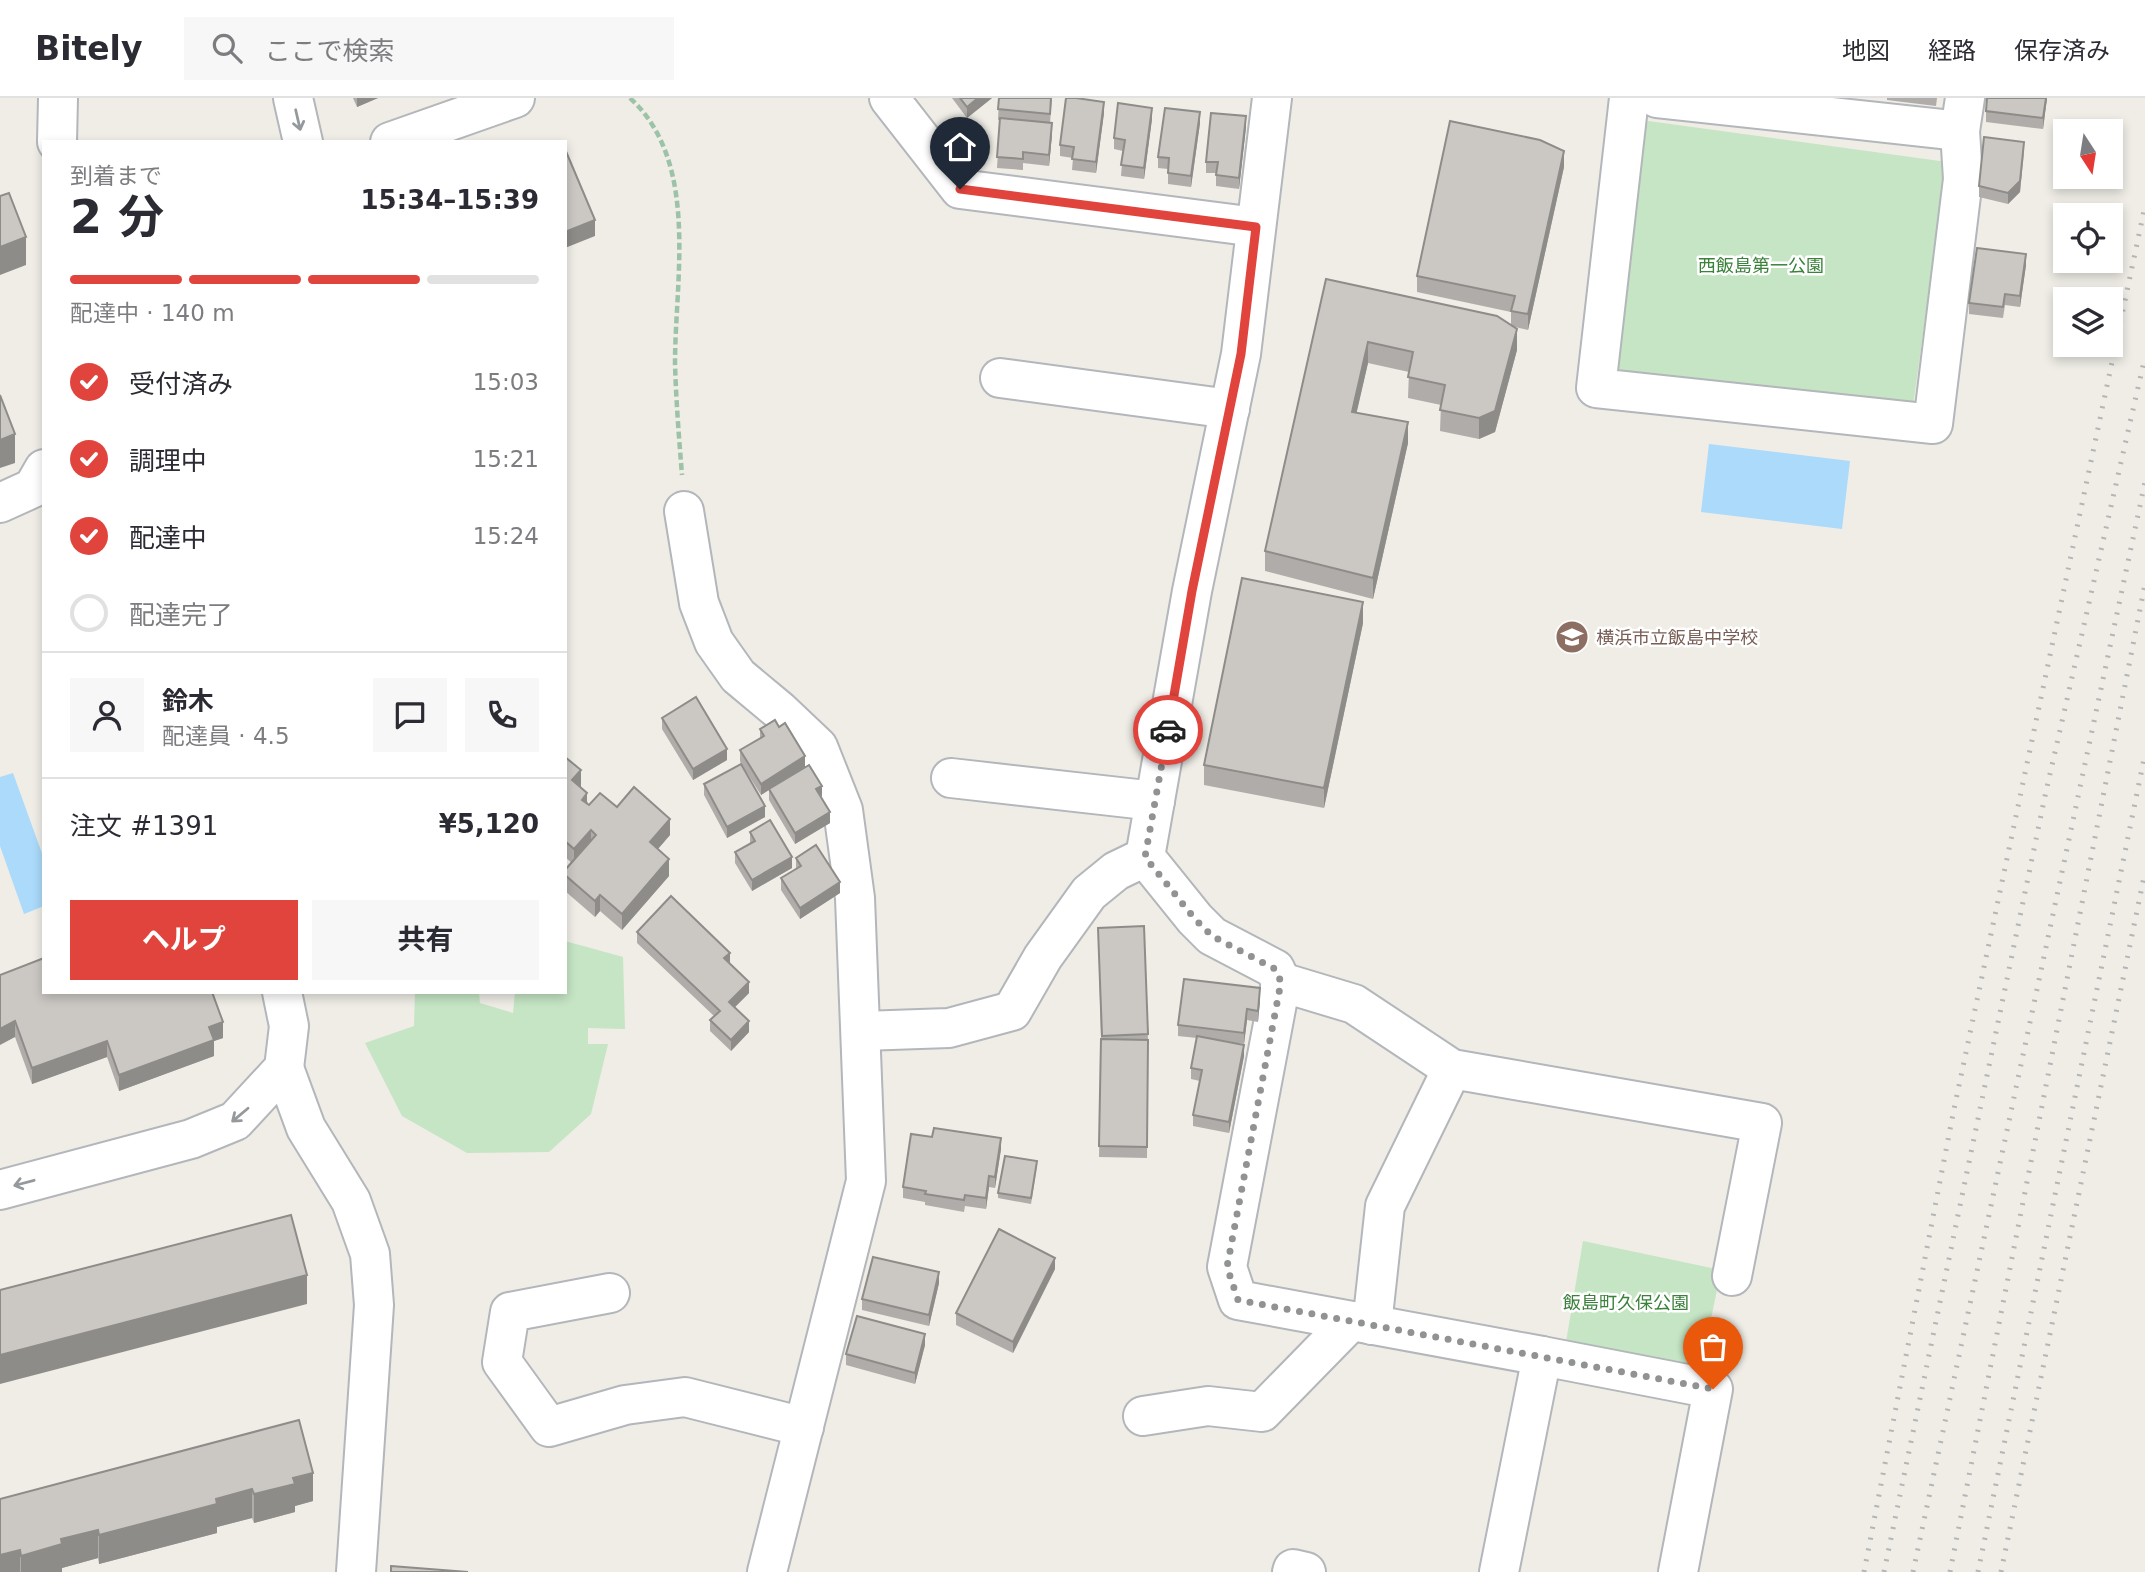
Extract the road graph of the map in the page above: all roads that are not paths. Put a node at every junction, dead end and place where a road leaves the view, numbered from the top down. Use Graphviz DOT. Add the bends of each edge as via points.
graph roads {
  1 [pos="58,98"];
  2 [pos="293,98"];
  3 [pos="515,98"];
  4 [pos="889,98"];
  5 [pos="1272,98"];
  6 [pos="1629,98"];
  7 [pos="1657,98"];
  8 [pos="1963,114"];
  9 [pos="57,140"];
  10 [pos="303,140"];
  11 [pos="396,140"];
  12 [pos="1256,227"];
  13 [pos="1000,378"];
  14 [pos="1230,408"];
  15 [pos="42,472"];
  16 [pos="0,503"];
  17 [pos="684,511"];
  18 [pos="951,778"];
  19 [pos="1155,802"];
  20 [pos="1145,857"];
  21 [pos="1281,982"];
  22 [pos="282,994"];
  23 [pos="862,1031"];
  24 [pos="284,1068"];
  25 [pos="1452,1069"];
  26 [pos="0,1190"];
  27 [pos="1732,1276"];
  28 [pos="610,1293"];
  29 [pos="1361,1323"];
  30 [pos="1542,1356"];
  31 [pos="1143,1416"];
  32 [pos="804,1427"];
  33 [pos="356,1572"];
  34 [pos="767,1572"];
  35 [pos="1292,1572"];
  36 [pos="1306,1572"];
  37 [pos="1499,1572"];
  38 [pos="1678,1572"];
  1 -- 9 [label="street"];
  2 -- 10 [label="street, one-way"];
  3 -- 11 [label="street"];
  4 -- 12 [label="street" via="960,189"];
  5 -- 12 [label="street"];
  6 -- 8 [label="street" via="1596,388 1933,424 1963,179"];
  7 -- 8 [label="street"];
  12 -- 14 [label="street"];
  13 -- 14 [label="street"];
  14 -- 19 [label="street"];
  15 -- 16 [label="street" via="33,488"];
  17 -- 23 [label="street" via="699,603 714,642 737,676 818,747 843,810 855,898"];
  18 -- 19 [label="street"];
  19 -- 20 [label="street"];
  20 -- 21 [label="street" via="1212,936 1275,969"];
  20 -- 23 [label="street" via="1116,871 1089,893 1043,957 1012,1011 949,1028"];
  21 -- 25 [label="street" via="1354,1004"];
  21 -- 29 [label="street" via="1227,1267 1238,1300"];
  22 -- 24 [label="street" via="289,1027"];
  23 -- 32 [label="street" via="866,1181"];
  24 -- 26 [label="street, one-way" via="235,1121 191,1139"];
  24 -- 33 [label="street" via="306,1128 351,1201 370,1254 374,1305"];
  25 -- 27 [label="street" via="1762,1123"];
  25 -- 29 [label="street" via="1385,1206"];
  28 -- 32 [label="street" via="510,1312 502,1362 550,1427 625,1405 685,1396"];
  29 -- 30 [label="street"];
  29 -- 31 [label="street" via="1262,1412 1208,1406"];
  30 -- 37 [label="street"];
  30 -- 38 [label="street" via="1713,1389"];
  32 -- 34 [label="street"];
  35 -- 36 [label="street"];
}
